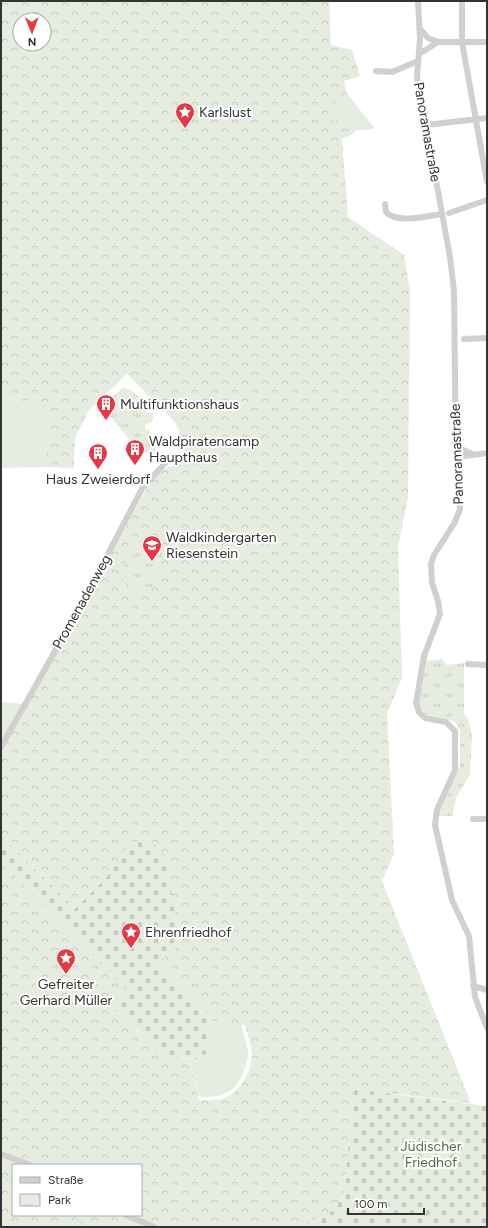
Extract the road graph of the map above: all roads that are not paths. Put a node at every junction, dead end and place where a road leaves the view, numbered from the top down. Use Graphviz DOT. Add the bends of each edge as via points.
graph roads {
  1 [pos="418,1"];
  2 [pos="462,1"];
  3 [pos="420,29"];
  4 [pos="438,42"];
  5 [pos="462,42"];
  6 [pos="487,42"];
  7 [pos="418,58"];
  8 [pos="376,71"];
  9 [pos="476,118"];
  10 [pos="487,118"];
  11 [pos="426,125"];
  12 [pos="487,182"];
  13 [pos="487,200"];
  14 [pos="385,204"];
  15 [pos="449,213"];
  16 [pos="442,214"];
  17 [pos="487,338"];
  18 [pos="464,339"];
  19 [pos="455,443"];
  20 [pos="487,453"];
  21 [pos="472,454"];
  22 [pos="168,460"];
  23 [pos="456,463"];
  24 [pos="468,664"];
  25 [pos="487,665"];
  26 [pos="1,747"];
  27 [pos="473,819"];
  28 [pos="487,819"];
  29 [pos="473,986"];
  30 [pos="487,990"];
  31 [pos="487,1028"];
  32 [pos="1,1154"];
  33 [pos="27,1164"];
  34 [pos="128,1216"];
  35 [pos="154,1227"];
  1 -- 3 [label="street, Panoramastraße"];
  2 -- 5 [label="street"];
  3 -- 4 [label="street" via="428,38"];
  3 -- 7 [label="street, Panoramastraße"];
  4 -- 5 [label="street"];
  4 -- 7 [label="street"];
  5 -- 6 [label="street"];
  5 -- 9 [label="street"];
  7 -- 8 [label="street" via="389,73"];
  7 -- 11 [label="street, Panoramastraße" via="417,77"];
  9 -- 10 [label="street"];
  9 -- 11 [label="street"];
  9 -- 12 [label="street"];
  11 -- 16 [label="street, Panoramastraße"];
  13 -- 15 [label="street"];
  14 -- 16 [label="street" via="388,214 396,218"];
  16 -- 19 [label="street, Panoramastraße" via="454,291"];
  17 -- 18 [label="street"];
  19 -- 21 [label="street"];
  19 -- 23 [label="street, Panoramastraße"];
  20 -- 21 [label="street"];
  21 -- 23 [label="street" via="461,457"];
  22 -- 26 [label="street, Promenadenweg" via="143,487"];
  23 -- 29 [label="street, Panoramastraße" via="460,508 431,564 431,579 440,618 424,656 416,704 425,718 446,722 455,731 455,770 437,810 435,825 452,900 469,936"];
  24 -- 25 [label="street"];
  27 -- 28 [label="street"];
  29 -- 30 [label="street"];
  29 -- 31 [label="street, Panoramastraße" via="477,1005"];
  32 -- 33 [label="street"];
  34 -- 35 [label="street"];
}
